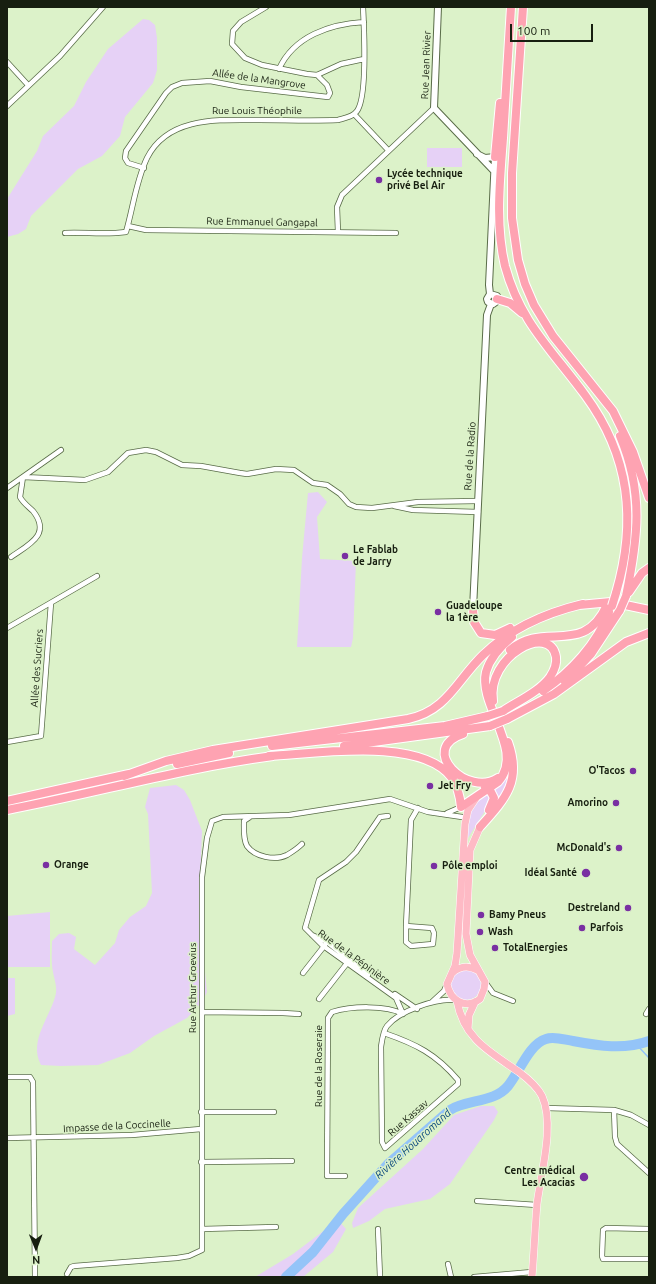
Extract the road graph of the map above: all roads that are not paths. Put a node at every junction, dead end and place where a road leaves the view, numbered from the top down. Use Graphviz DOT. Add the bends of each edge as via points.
graph roads {
  1 [pos="103,7"];
  2 [pos="266,7"];
  3 [pos="363,7"];
  4 [pos="438,7"];
  5 [pos="511,7"];
  6 [pos="523,7"];
  7 [pos="364,22"];
  8 [pos="509,44"];
  9 [pos="364,59"];
  10 [pos="7,62"];
  11 [pos="279,69"];
  12 [pos="317,75"];
  13 [pos="28,85"];
  14 [pos="7,106"];
  15 [pos="434,108"];
  16 [pos="354,114"];
  17 [pos="388,150"];
  18 [pos="477,154"];
  19 [pos="495,157"];
  20 [pos="144,168"];
  21 [pos="494,171"];
  22 [pos="128,226"];
  23 [pos="338,232"];
  24 [pos="65,233"];
  25 [pos="396,233"];
  26 [pos="493,299"];
  27 [pos="526,317"];
  28 [pos="602,398"];
  29 [pos="61,450"];
  30 [pos="23,477"];
  31 [pos="7,488"];
  32 [pos="649,498"];
  33 [pos="477,501"];
  34 [pos="389,505"];
  35 [pos="478,512"];
  36 [pos="11,556"];
  37 [pos="649,568"];
  38 [pos="96,576"];
  39 [pos="626,596"];
  40 [pos="51,603"];
  41 [pos="649,603"];
  42 [pos="583,604"];
  43 [pos="615,606"];
  44 [pos="472,609"];
  45 [pos="649,610"];
  46 [pos="7,628"];
  47 [pos="649,633"];
  48 [pos="489,698"];
  49 [pos="539,702"];
  50 [pos="505,715"];
  51 [pos="490,726"];
  52 [pos="7,742"];
  53 [pos="269,756"];
  54 [pos="504,771"];
  55 [pos="124,776"];
  56 [pos="468,780"];
  57 [pos="489,790"];
  58 [pos="477,796"];
  59 [pos="7,801"];
  60 [pos="461,807"];
  61 [pos="418,808"];
  62 [pos="7,810"];
  63 [pos="443,814"];
  64 [pos="388,816"];
  65 [pos="250,817"];
  66 [pos="462,817"];
  67 [pos="480,827"];
  68 [pos="302,844"];
  69 [pos="461,871"];
  70 [pos="406,926"];
  71 [pos="307,932"];
  72 [pos="327,942"];
  73 [pos="323,946"];
  74 [pos="348,962"];
  75 [pos="477,970"];
  76 [pos="303,973"];
  77 [pos="452,973"];
  78 [pos="485,982"];
  79 [pos="447,984"];
  80 [pos="319,999"];
  81 [pos="456,1001"];
  82 [pos="513,1001"];
  83 [pos="432,1002"];
  84 [pos="474,1002"];
  85 [pos="417,1009"];
  86 [pos="649,1009"];
  87 [pos="202,1012"];
  88 [pos="300,1014"];
  89 [pos="403,1014"];
  90 [pos="646,1014"];
  91 [pos="468,1030"];
  92 [pos="384,1033"];
  93 [pos="7,1078"];
  94 [pos="546,1108"];
  95 [pos="614,1110"];
  96 [pos="201,1112"];
  97 [pos="274,1112"];
  98 [pos="649,1125"];
  99 [pos="201,1129"];
  100 [pos="7,1138"];
  101 [pos="33,1139"];
  102 [pos="292,1161"];
  103 [pos="201,1162"];
  104 [pos="649,1173"];
  105 [pos="345,1176"];
  106 [pos="477,1201"];
  107 [pos="537,1205"];
  108 [pos="276,1227"];
  109 [pos="202,1229"];
  110 [pos="378,1229"];
  111 [pos="649,1229"];
  112 [pos="649,1260"];
  113 [pos="448,1264"];
  114 [pos="67,1274"];
  115 [pos="532,1274"];
  116 [pos="35,1277"];
  117 [pos="380,1277"];
  118 [pos="451,1277"];
  119 [pos="474,1277"];
  1 -- 13 [label="street" via="60,56"];
  2 -- 11 [label="street" via="234,28 232,44 245,58"];
  3 -- 7 [label="street"];
  4 -- 15 [label="street, Rue Jean Rivier"];
  5 -- 8 [label="highway"];
  6 -- 28 [label="highway" via="512,202 518,260 524,284 553,336"];
  7 -- 9 [label="street"];
  7 -- 11 [label="street" via="336,25 306,38 287,55"];
  8 -- 19 [label="highway"];
  8 -- 27 [label="highway" via="500,181 500,228 505,264 517,300"];
  9 -- 12 [label="street" via="341,64"];
  9 -- 16 [label="street" via="361,101"];
  10 -- 13 [label="street"];
  11 -- 12 [label="street"];
  12 -- 20 [label="street, Allée de la Mangrove" via="328,87 328,97 210,81 188,82 172,87 126,151 128,163"];
  13 -- 14 [label="street"];
  15 -- 17 [label="street"];
  15 -- 18 [label="street, Rue Jean Rivier"];
  16 -- 17 [label="street"];
  16 -- 20 [label="street, Rue Louis Théophile" via="338,120 216,120 194,123 164,137 150,154"];
  17 -- 23 [label="street" via="339,198"];
  18 -- 19 [label="street" via="485,158"];
  18 -- 21 [label="street, Rue Jean Rivier"];
  19 -- 21 [label="street, Rue de la Radio"];
  20 -- 22 [label="street, Rue Louis Théophile"];
  21 -- 26 [label="street, Rue de la Radio" via="489,285"];
  22 -- 23 [label="street, Rue Emmanuel Gangapal" via="146,230"];
  22 -- 24 [label="street" via="126,232 114,234"];
  23 -- 25 [label="street, Rue Emmanuel Gangapal"];
  26 -- 27 [label="highway" via="510,303"];
  26 -- 33 [label="street, Rue de la Radio" via="488,315"];
  27 -- 43 [label="highway, bridge" via="552,356 593,408 618,457 625,485 628,517 626,546 614,594"];
  28 -- 32 [label="highway" via="623,429"];
  28 -- 39 [label="highway" via="626,451 636,494 636,544"];
  29 -- 30 [label="street"];
  30 -- 31 [label="street"];
  30 -- 34 [label="street" via="85,480 108,472 128,454 146,450 182,465 247,474 276,469 294,470 313,483 327,485 356,507"];
  30 -- 36 [label="street" via="20,497 38,519 40,531 31,543"];
  33 -- 34 [label="street"];
  33 -- 35 [label="street, Rue de la Radio"];
  34 -- 35 [label="street" via="413,510"];
  35 -- 44 [label="street, Rue de la Radio"];
  37 -- 39 [label="highway" via="642,573"];
  38 -- 40 [label="street"];
  39 -- 43 [label="highway, bridge"];
  40 -- 46 [label="street"];
  40 -- 52 [label="street, Allée des Sucriers" via="41,736"];
  41 -- 43 [label="highway"];
  42 -- 43 [label="highway" via="599,602"];
  42 -- 44 [label="highway" via="545,612 491,636 478,630"];
  42 -- 48 [label="highway" via="546,617 517,633 503,645 486,671"];
  42 -- 55 [label="highway" via="537,618 501,640 479,659 447,698 421,715 213,750 166,761"];
  43 -- 45 [label="highway"];
  43 -- 48 [label="highway" via="582,633 535,637 519,642 501,658 493,672 488,687"];
  43 -- 49 [label="highway" via="600,644 562,684"];
  43 -- 50 [label="highway" via="596,638 567,670"];
  47 -- 49 [label="highway" via="616,648"];
  48 -- 54 [label="highway" via="506,751 507,764"];
  49 -- 50 [label="highway"];
  50 -- 51 [label="highway, bridge"];
  50 -- 55 [label="highway, bridge" via="488,716 445,726 247,749"];
  50 -- 67 [label="highway" via="550,677 556,666 556,658 553,649 548,645 532,643 519,649 505,660 496,675 493,688 494,705 515,767 506,794"];
  51 -- 53 [label="highway"];
  51 -- 56 [label="highway" via="456,736 447,743 447,762 455,772"];
  53 -- 60 [label="highway" via="363,750 418,758 436,765 452,778 460,794"];
  53 -- 62 [label="highway" via="206,766 68,799"];
  54 -- 56 [label="highway" via="490,782"];
  54 -- 57 [label="highway"];
  55 -- 59 [label="highway"];
  56 -- 57 [label="highway"];
  57 -- 58 [label="highway"];
  57 -- 67 [label="highway" via="494,803"];
  58 -- 60 [label="highway"];
  58 -- 69 [label="main road" via="466,819"];
  60 -- 63 [label="street"];
  60 -- 66 [label="main road"];
  61 -- 63 [label="street, Rue Arthur Groevius"];
  61 -- 65 [label="street, Rue Arthur Groevius" via="390,799 288,815"];
  61 -- 70 [label="street" via="411,820"];
  63 -- 66 [label="street, Rue Arthur Groevius"];
  64 -- 71 [label="street" via="380,817 346,862 319,880 304,924"];
  65 -- 68 [label="street" via="244,821 244,832 247,845 254,853 267,858 280,857"];
  65 -- 87 [label="street, Rue Arthur Groevius" via="215,819 211,823 207,838 202,877"];
  66 -- 69 [label="main road"];
  67 -- 75 [label="main road" via="470,850 466,934 468,952"];
  69 -- 77 [label="main road" via="457,953"];
  70 -- 70 [label="street" via="407,944 433,944 432,928"];
  71 -- 72 [label="street, Rue de la Pépinière"];
  71 -- 73 [label="street, Rue de la Pépinière"];
  72 -- 73 [label="street"];
  72 -- 74 [label="street, Rue de la Pépinière"];
  73 -- 74 [label="street, Rue de la Pépinière"];
  73 -- 76 [label="street"];
  74 -- 80 [label="street"];
  74 -- 85 [label="street, Rue de la Pépinière"];
  74 -- 89 [label="street, Rue de la Pépinière" via="396,998"];
  75 -- 77 [label="main road" via="467,966"];
  75 -- 78 [label="main road"];
  77 -- 79 [label="main road"];
  78 -- 82 [label="street" via="494,993"];
  78 -- 84 [label="main road" via="480,999"];
  79 -- 81 [label="main road" via="450,995"];
  79 -- 83 [label="street" via="444,991"];
  81 -- 83 [label="street"];
  81 -- 84 [label="main road" via="468,1004"];
  81 -- 91 [label="main road"];
  83 -- 85 [label="street"];
  84 -- 91 [label="main road" via="469,1015"];
  85 -- 89 [label="street"];
  86 -- 90 [label="street"];
  87 -- 88 [label="street"];
  87 -- 96 [label="street, Rue Arthur Groevius"];
  89 -- 92 [label="street" via="389,1024"];
  89 -- 105 [label="street, Rue de la Roseraie" via="393,1009 351,1009 332,1012 328,1018 327,1176"];
  91 -- 94 [label="main road" via="475,1041 538,1088"];
  92 -- 92 [label="street, Rue Kassav" via="381,1047 382,1142 385,1148 458,1084 458,1080 436,1057 418,1046"];
  93 -- 101 [label="street" via="32,1079"];
  94 -- 95 [label="street"];
  94 -- 107 [label="main road" via="546,1140"];
  95 -- 98 [label="street" via="631,1115"];
  95 -- 104 [label="street" via="616,1141"];
  96 -- 97 [label="street"];
  96 -- 99 [label="street, Rue Arthur Groevius"];
  99 -- 101 [label="street, Impasse de la Coccinelle"];
  99 -- 103 [label="street, Rue Arthur Groevius"];
  100 -- 101 [label="street, Impasse de la Coccinelle"];
  101 -- 116 [label="street"];
  102 -- 103 [label="street"];
  103 -- 109 [label="street, Rue Arthur Groevius"];
  106 -- 107 [label="street"];
  107 -- 115 [label="main road"];
  108 -- 109 [label="street"];
  109 -- 114 [label="street, Rue Arthur Groevius" via="202,1250 188,1256 74,1266"];
  110 -- 117 [label="street"];
  111 -- 112 [label="street" via="606,1228 601,1234 603,1259"];
  113 -- 118 [label="street"];
  115 -- 119 [label="street"];
}
